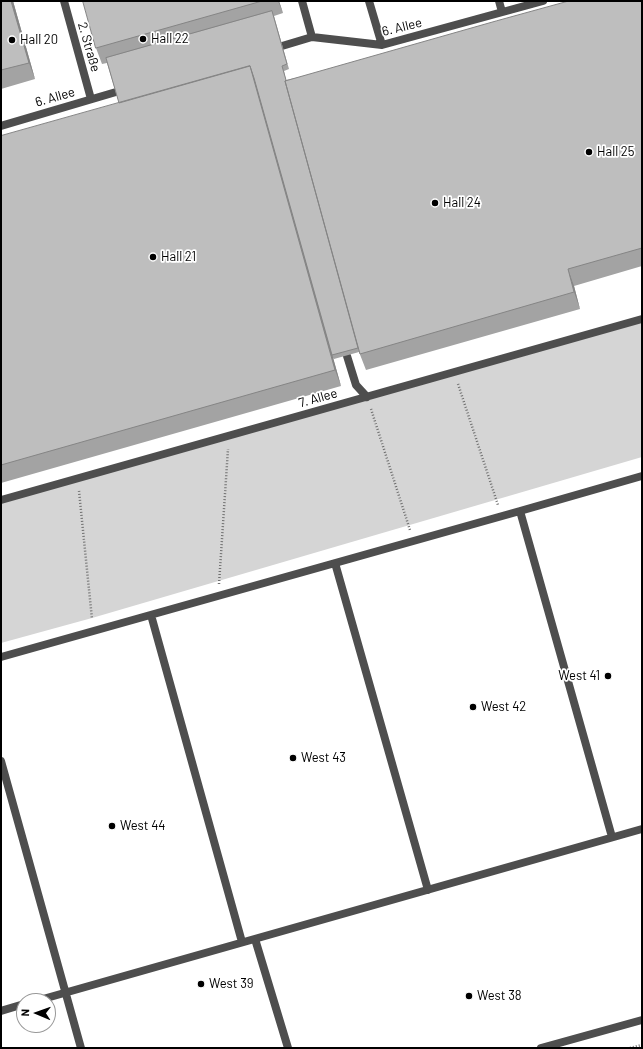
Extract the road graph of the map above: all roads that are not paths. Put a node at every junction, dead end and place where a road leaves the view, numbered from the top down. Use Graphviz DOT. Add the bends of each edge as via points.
graph roads {
  1 [pos="64,1"];
  2 [pos="302,1"];
  3 [pos="369,1"];
  4 [pos="499,1"];
  5 [pos="543,1"];
  6 [pos="502,12"];
  7 [pos="312,37"];
  8 [pos="382,45"];
  9 [pos="282,46"];
  10 [pos="116,92"];
  11 [pos="91,99"];
  12 [pos="1,126"];
  13 [pos="642,319"];
  14 [pos="347,356"];
  15 [pos="367,397"];
  16 [pos="642,476"];
  17 [pos="1,500"];
  18 [pos="520,511"];
  19 [pos="335,563"];
  20 [pos="151,615"];
  21 [pos="1,657"];
  22 [pos="1,762"];
  23 [pos="642,829"];
  24 [pos="612,837"];
  25 [pos="428,890"];
  26 [pos="255,939"];
  27 [pos="242,942"];
  28 [pos="66,992"];
  29 [pos="56,995"];
  30 [pos="16,1006"];
  31 [pos="1,1011"];
  32 [pos="642,1020"];
  33 [pos="81,1048"];
  34 [pos="288,1048"];
  35 [pos="541,1048"];
  1 -- 11 [label="lane, 2. Straße"];
  2 -- 7 [label="lane"];
  3 -- 8 [label="lane"];
  4 -- 6 [label="lane"];
  5 -- 6 [label="lane, 6. Allee"];
  6 -- 8 [label="lane, 6. Allee"];
  7 -- 8 [label="lane, 6. Allee"];
  7 -- 9 [label="lane, 6. Allee"];
  10 -- 11 [label="lane, 6. Allee"];
  11 -- 12 [label="lane, 6. Allee"];
  13 -- 15 [label="lane, 7. Allee"];
  14 -- 15 [label="lane" via="356,385"];
  15 -- 17 [label="lane, 7. Allee"];
  16 -- 18 [label="lane"];
  18 -- 19 [label="lane"];
  18 -- 24 [label="lane"];
  19 -- 20 [label="lane"];
  19 -- 25 [label="lane"];
  20 -- 21 [label="lane"];
  20 -- 27 [label="lane"];
  22 -- 28 [label="lane"];
  23 -- 24 [label="lane"];
  24 -- 25 [label="lane"];
  25 -- 26 [label="lane"];
  26 -- 27 [label="lane"];
  26 -- 34 [label="lane"];
  27 -- 28 [label="lane"];
  28 -- 29 [label="lane"];
  28 -- 33 [label="lane"];
  30 -- 31 [label="lane"];
  32 -- 35 [label="lane"];
}
